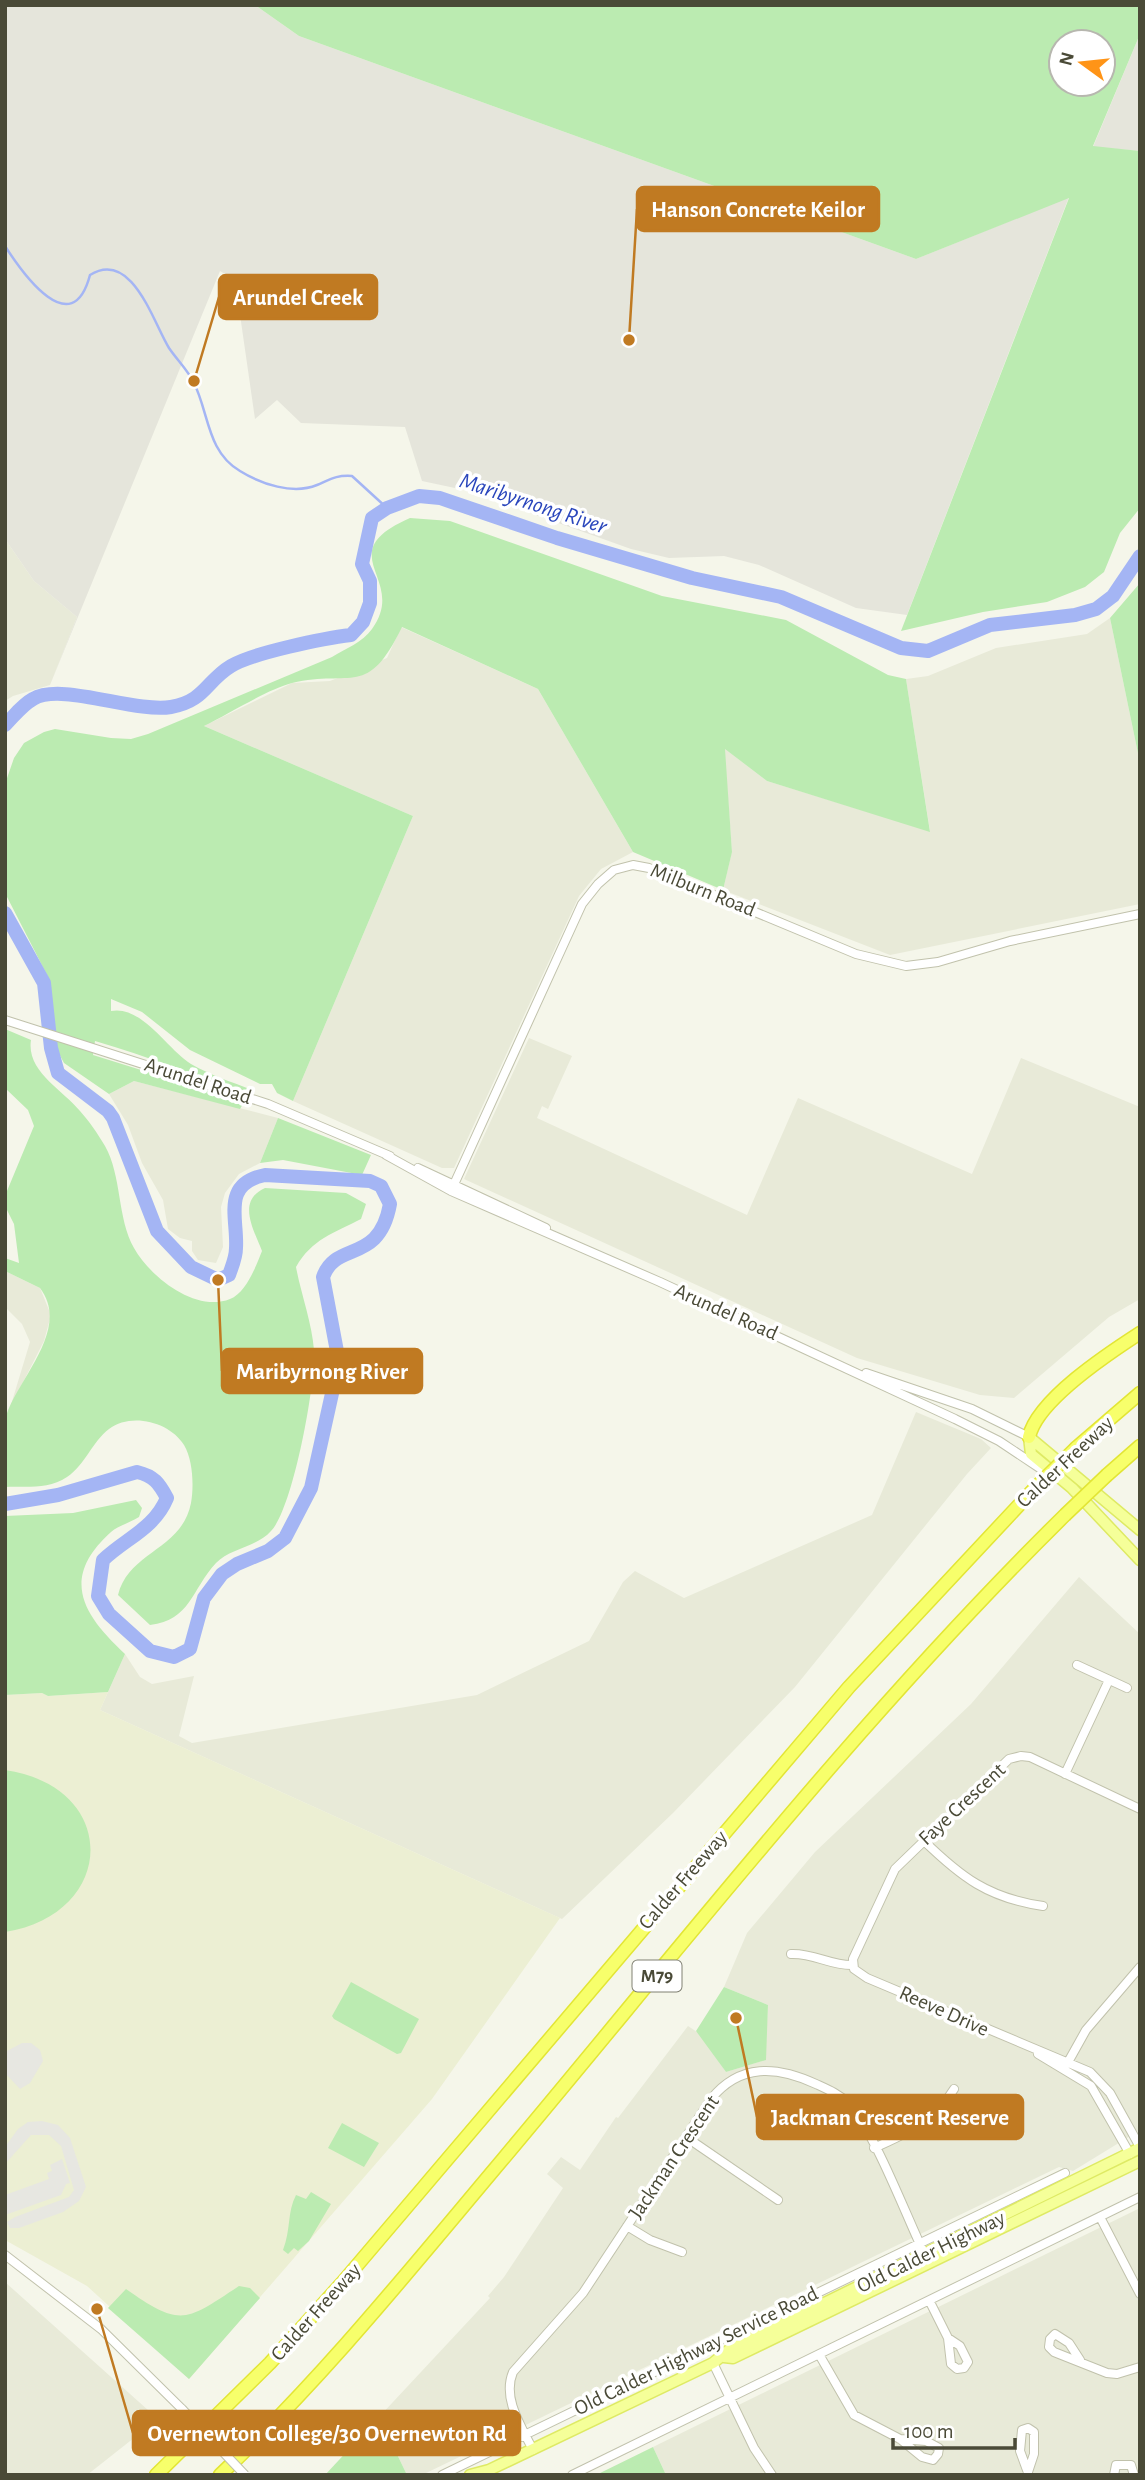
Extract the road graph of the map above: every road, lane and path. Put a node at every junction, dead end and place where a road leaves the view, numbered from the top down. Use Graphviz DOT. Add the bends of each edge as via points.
graph roads {
  1 [pos="1140,914"];
  2 [pos="8,1021"];
  3 [pos="452,1187"];
  4 [pos="1140,1333"];
  5 [pos="828,1358"];
  6 [pos="1140,1393"];
  7 [pos="1028,1437"];
  8 [pos="1140,1446"];
  9 [pos="1103,1519"];
  10 [pos="1140,1530"];
  11 [pos="1139,1557"];
  12 [pos="1077,1665"];
  13 [pos="1109,1680"];
  14 [pos="1127,1688"];
  15 [pos="1065,1774"];
  16 [pos="1140,1809"];
  17 [pos="923,1840"];
  18 [pos="1043,1906"];
  19 [pos="792,1954"];
  20 [pos="1140,1967"];
  21 [pos="856,1969"];
  22 [pos="1029,2049"];
  23 [pos="1069,2061"];
  24 [pos="1064,2070"];
  25 [pos="954,2089"];
  26 [pos="686,2137"];
  27 [pos="874,2148"];
  28 [pos="1138,2154"];
  29 [pos="1065,2173"];
  30 [pos="1140,2197"];
  31 [pos="778,2200"];
  32 [pos="1100,2217"];
  33 [pos="627,2226"];
  34 [pos="919,2243"];
  35 [pos="682,2252"];
  36 [pos="5,2255"];
  37 [pos="927,2259"];
  38 [pos="1140,2294"];
  39 [pos="930,2302"];
  40 [pos="948,2338"];
  41 [pos="820,2356"];
  42 [pos="1080,2360"];
  43 [pos="713,2363"];
  44 [pos="1140,2367"];
  45 [pos="731,2400"];
  46 [pos="526,2434"];
  47 [pos="900,2439"];
  48 [pos="533,2449"];
  49 [pos="487,2472"];
  50 [pos="156,2475"];
  51 [pos="220,2475"];
  52 [pos="245,2475"];
  53 [pos="442,2475"];
  54 [pos="470,2475"];
  55 [pos="572,2475"];
  56 [pos="772,2475"];
  57 [pos="1114,2475"];
  58 [pos="1134,2475"];
  1 -- 3 [label="street, Milburn Road" via="1018,939 938,962 906,965 841,948 649,868 633,865 614,870 590,892 566,934"];
  2 -- 3 [label="street, Arundel Road" via="279,1108"];
  3 -- 5 [label="street, Arundel Road"];
  4 -- 7 [label="highway" via="1049,1404 1034,1421"];
  5 -- 7 [label="street, Arundel Road" via="972,1409"];
  5 -- 9 [label="street, Arundel Road" via="1030,1460"];
  6 -- 50 [label="highway, Calder Freeway / M79, bridge" via="1034,1489 849,1687 335,2291 262,2372"];
  7 -- 9 [label="main road" via="1031,1454"];
  7 -- 10 [label="main road"];
  8 -- 51 [label="highway, Calder Freeway / M79, bridge" via="1065,1515 946,1638 337,2355"];
  9 -- 11 [label="main road"];
  12 -- 13 [label="street"];
  13 -- 14 [label="street"];
  13 -- 15 [label="street"];
  15 -- 16 [label="street, Faye Crescent"];
  15 -- 17 [label="street, Faye Crescent" via="1030,1758 1009,1759"];
  17 -- 18 [label="street" via="968,1881"];
  17 -- 21 [label="street, Faye Crescent" via="886,1885 856,1950"];
  19 -- 21 [label="street, Reeve Drive" via="810,1954"];
  20 -- 23 [label="street" via="1086,2030"];
  21 -- 22 [label="street, Reeve Drive"];
  22 -- 23 [label="street, Reeve Drive"];
  22 -- 24 [label="street, Reeve Drive"];
  23 -- 24 [label="street"];
  23 -- 28 [label="street, Reeve Drive" via="1103,2083"];
  24 -- 28 [label="street, Reeve Drive" via="1095,2091"];
  25 -- 27 [label="street" via="924,2124"];
  26 -- 27 [label="street, Jackman Crescent" via="726,2083 745,2073 770,2069 839,2095 850,2105"];
  26 -- 31 [label="street"];
  26 -- 33 [label="street, Jackman Crescent"];
  27 -- 34 [label="street, Jackman Crescent"];
  28 -- 37 [label="main road, Old Calder Highway"];
  29 -- 34 [label="street, Old Calder Highway Service Road"];
  30 -- 32 [label="street"];
  32 -- 38 [label="street"];
  32 -- 39 [label="street"];
  33 -- 35 [label="street"];
  33 -- 46 [label="street, Jackman Crescent" via="576,2302 513,2372 509,2393"];
  34 -- 37 [label="street, Jackman Crescent"];
  34 -- 46 [label="street, Old Calder Highway Service Road"];
  36 -- 52 [label="street, bridge" via="101,2329"];
  37 -- 43 [label="main road, Old Calder Highway" via="733,2358"];
  39 -- 40 [label="street"];
  39 -- 41 [label="street"];
  41 -- 45 [label="street"];
  41 -- 47 [label="street" via="854,2414"];
  42 -- 44 [label="street" via="1107,2373"];
  43 -- 45 [label="street"];
  43 -- 48 [label="main road, Old Calder Highway"];
  45 -- 55 [label="street"];
  45 -- 56 [label="street"];
  46 -- 48 [label="street, Jackman Crescent"];
  46 -- 53 [label="street, Old Calder Highway Service Road"];
  48 -- 49 [label="main road, Old Calder Highway"];
  49 -- 54 [label="main road, Old Calder Highway"];
  57 -- 58 [label="street" via="1116,2465 1123,2463 1131,2465"];
}
